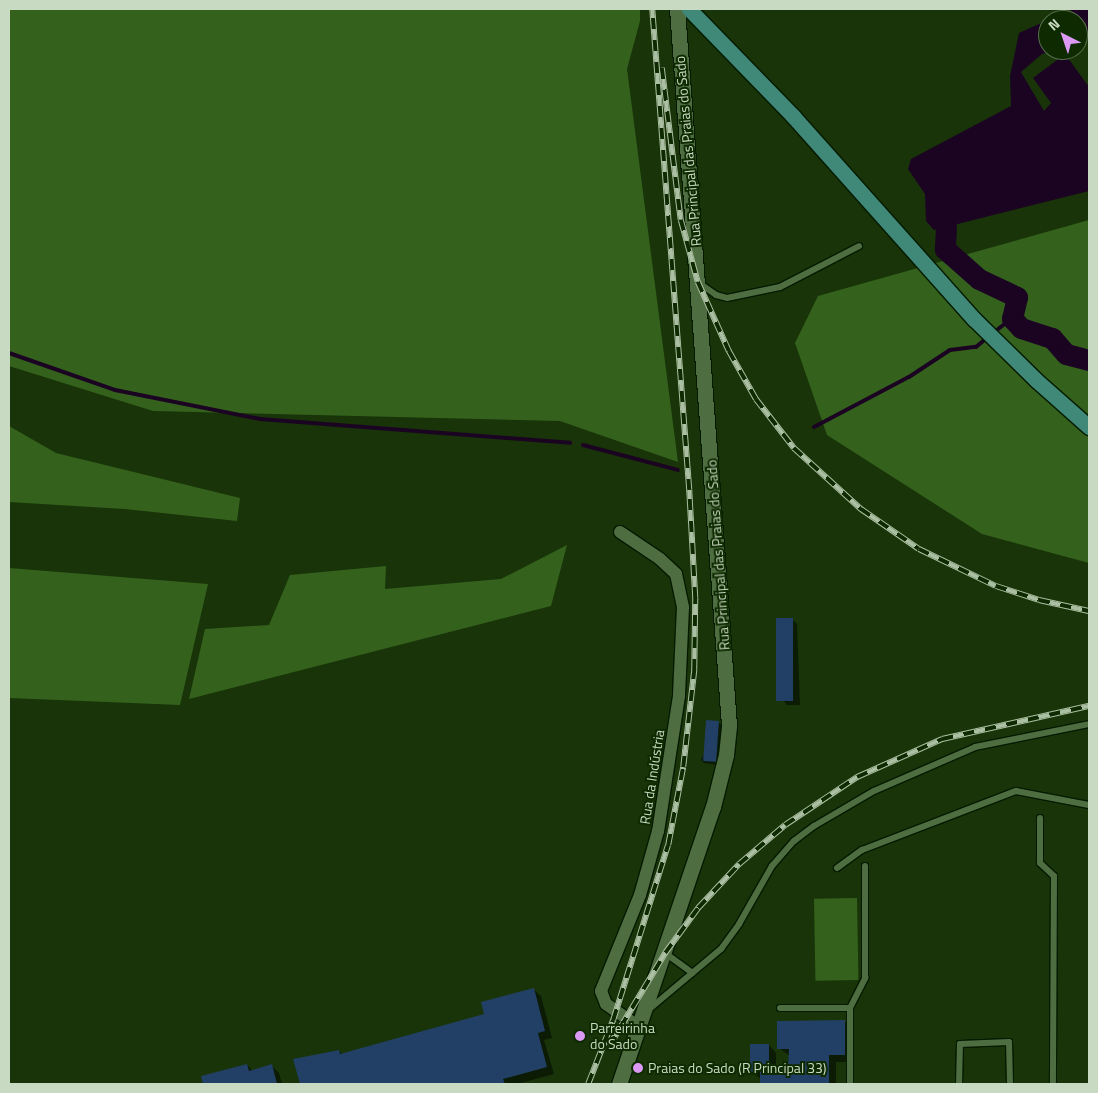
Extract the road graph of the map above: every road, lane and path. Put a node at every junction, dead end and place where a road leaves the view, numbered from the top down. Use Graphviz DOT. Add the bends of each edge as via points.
graph roads {
  1 [pos="677,9"];
  2 [pos="689,9"];
  3 [pos="858,246"];
  4 [pos="698,282"];
  5 [pos="1089,427"];
  6 [pos="620,532"];
  7 [pos="1089,724"];
  8 [pos="1089,805"];
  9 [pos="1040,818"];
  10 [pos="865,866"];
  11 [pos="837,868"];
  12 [pos="665,953"];
  13 [pos="693,973"];
  14 [pos="780,1008"];
  15 [pos="850,1008"];
  16 [pos="641,1020"];
  17 [pos="619,1084"];
  18 [pos="850,1084"];
  19 [pos="959,1084"];
  20 [pos="1010,1084"];
  21 [pos="1053,1084"];
  1 -- 4 [label="street, Rua Principal das Praias do Sado"];
  2 -- 5 [label="main road" via="814,140 974,319"];
  3 -- 4 [label="lane" via="801,278 774,289 723,298"];
  4 -- 12 [label="street, Rua Principal das Praias do Sado" via="728,725 726,755 713,807"];
  6 -- 16 [label="street, Rua da Indústria" via="676,574 683,607 679,696 660,822 640,895 601,991 606,1004"];
  7 -- 13 [label="lane" via="975,747 874,792 814,826 778,858 727,942"];
  8 -- 11 [label="lane" via="1016,791 862,850"];
  9 -- 21 [label="lane" via="1040,863 1054,876"];
  10 -- 15 [label="lane" via="865,978"];
  12 -- 13 [label="lane"];
  12 -- 16 [label="street, Rua Principal das Praias do Sado"];
  13 -- 16 [label="lane"];
  14 -- 15 [label="lane"];
  15 -- 18 [label="lane"];
  16 -- 17 [label="street, Rua Principal das Praias do Sado"];
  19 -- 20 [label="lane" via="960,1044 1009,1042"];
}
